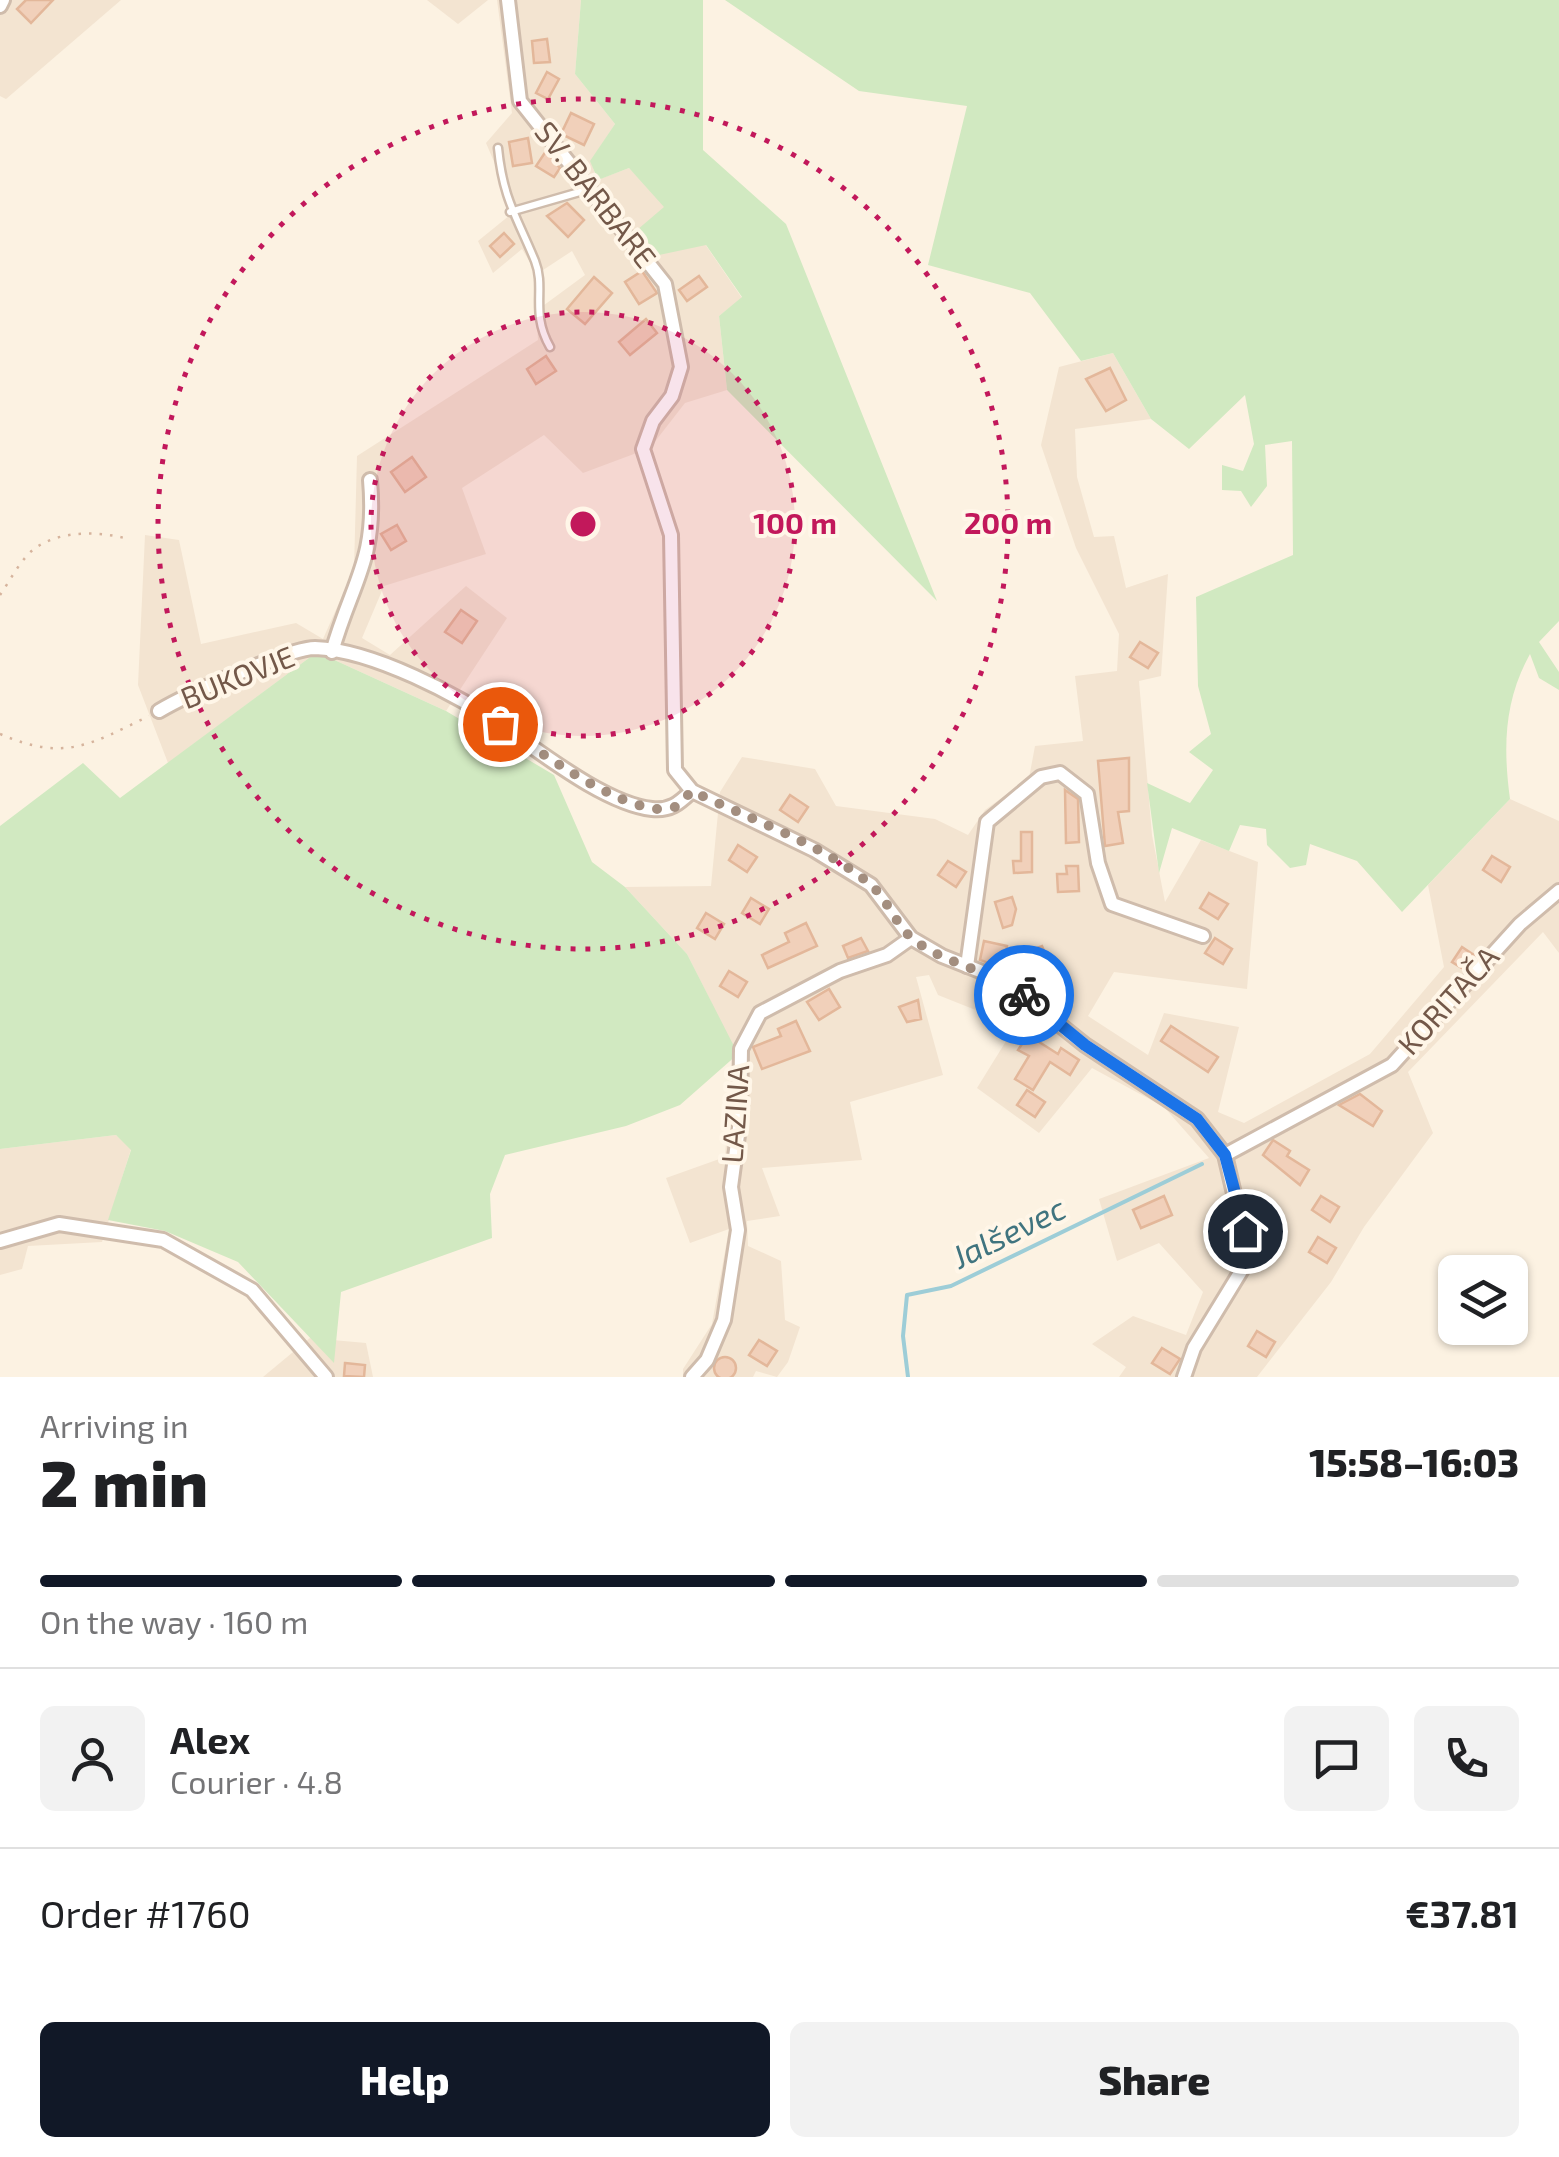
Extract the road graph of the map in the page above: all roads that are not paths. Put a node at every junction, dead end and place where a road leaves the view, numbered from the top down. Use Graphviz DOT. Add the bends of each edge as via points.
graph roads {
  1 [pos="508,0"];
  2 [pos="498,148"];
  3 [pos="590,189"];
  4 [pos="510,212"];
  5 [pos="550,346"];
  6 [pos="370,480"];
  7 [pos="332,652"];
  8 [pos="159,712"];
  9 [pos="692,791"];
  10 [pos="1559,891"];
  11 [pos="1203,936"];
  12 [pos="911,938"];
  13 [pos="967,966"];
  14 [pos="1225,1155"];
  15 [pos="0,1241"];
  16 [pos="694,1376"];
  17 [pos="326,1377"];
  18 [pos="1184,1377"];
  1 -- 3 [label="street, SV. BARBARE" via="520,101"];
  2 -- 4 [label="lane"];
  3 -- 4 [label="lane"];
  3 -- 9 [label="street, SV. BARBARE" via="665,284 681,367 643,449 671,535 675,770"];
  4 -- 5 [label="lane" via="537,265 539,328"];
  6 -- 7 [label="street" via="374,525"];
  7 -- 8 [label="street, BUKOVJE" via="312,648 191,692"];
  7 -- 9 [label="street, BUKOVJE" via="431,686 574,777 650,809 675,807"];
  9 -- 12 [label="street" via="871,885"];
  10 -- 14 [label="street, KORITAČA" via="1520,924 1392,1066"];
  11 -- 13 [label="street" via="1112,904 1087,794 1060,773 1041,777 987,822"];
  12 -- 13 [label="street"];
  12 -- 16 [label="street, LAZINA" via="760,1013 740,1049 731,1188 738,1230 724,1320"];
  13 -- 14 [label="street" via="1006,981 1115,1067 1197,1119"];
  14 -- 18 [label="street" via="1248,1258"];
  15 -- 17 [label="street" via="59,1224 163,1240 252,1290"];
}
